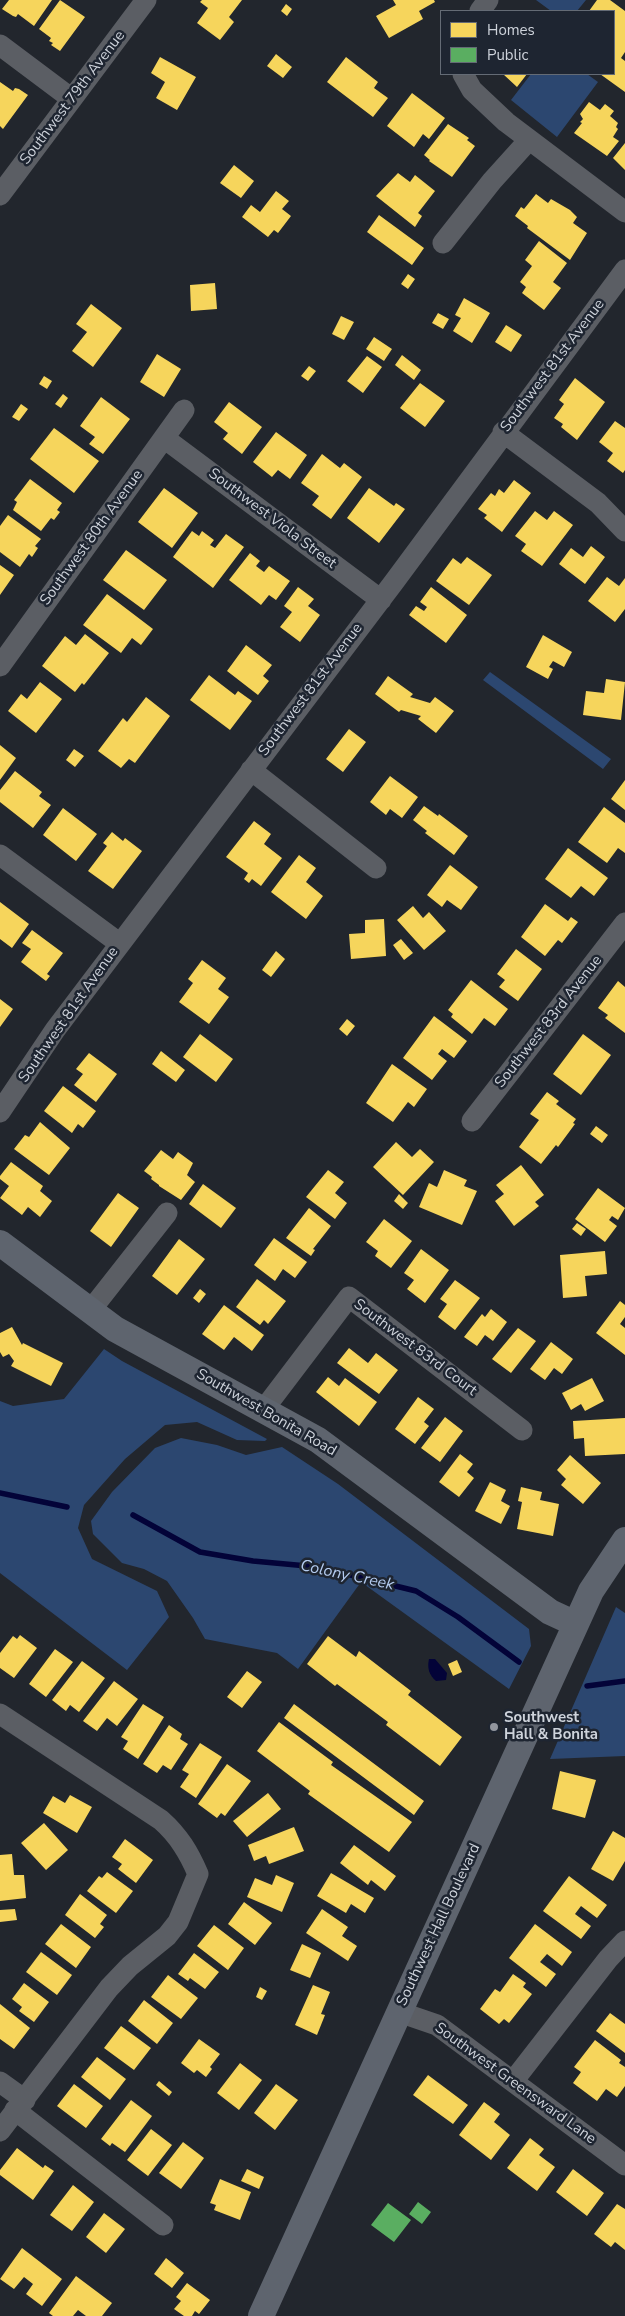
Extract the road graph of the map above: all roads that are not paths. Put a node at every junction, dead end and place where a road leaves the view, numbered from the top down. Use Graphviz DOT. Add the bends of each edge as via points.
graph roads {
  1 [pos="146,0"];
  2 [pos="0,45"];
  3 [pos="464,75"];
  4 [pos="72,99"];
  5 [pos="530,140"];
  6 [pos="0,195"];
  7 [pos="625,212"];
  8 [pos="443,243"];
  9 [pos="625,270"];
  10 [pos="184,410"];
  11 [pos="503,432"];
  12 [pos="164,438"];
  13 [pos="625,531"];
  14 [pos="380,600"];
  15 [pos="0,666"];
  16 [pos="251,770"];
  17 [pos="0,855"];
  18 [pos="376,868"];
  19 [pos="622,932"];
  20 [pos="119,943"];
  21 [pos="0,1112"];
  22 [pos="472,1121"];
  23 [pos="167,1213"];
  24 [pos="0,1243"];
  25 [pos="90,1311"];
  26 [pos="264,1409"];
  27 [pos="522,1430"];
  28 [pos="625,1540"];
  29 [pos="576,1624"];
  30 [pos="0,1714"];
  31 [pos="625,1941"];
  32 [pos="399,2012"];
  33 [pos="514,2080"];
  34 [pos="0,2082"];
  35 [pos="20,2105"];
  36 [pos="0,2131"];
  37 [pos="625,2165"];
  38 [pos="163,2225"];
  39 [pos="261,2316"];
  1 -- 4 [label="street, Southwest 79th Avenue"];
  2 -- 4 [label="street"];
  3 -- 5 [label="street" via="483,102"];
  4 -- 6 [label="street, Southwest 79th Avenue"];
  5 -- 7 [label="street"];
  5 -- 8 [label="street" via="492,181"];
  9 -- 11 [label="street, Southwest 81st Avenue"];
  10 -- 12 [label="street, Southwest 80th Avenue"];
  11 -- 13 [label="street" via="598,503"];
  11 -- 14 [label="street, Southwest 81st Avenue"];
  12 -- 14 [label="street, Southwest Viola Street"];
  12 -- 15 [label="street, Southwest 80th Avenue"];
  14 -- 16 [label="street, Southwest 81st Avenue"];
  16 -- 18 [label="street"];
  16 -- 20 [label="street, Southwest 81st Avenue"];
  17 -- 20 [label="street"];
  19 -- 22 [label="street, Southwest 83rd Avenue"];
  20 -- 21 [label="street, Southwest 81st Avenue" via="54,1030"];
  23 -- 25 [label="street"];
  24 -- 25 [label="main road, Southwest Bonita Road"];
  25 -- 26 [label="main road, Southwest Bonita Road" via="139,1344"];
  26 -- 27 [label="street, Southwest 83rd Court" via="349,1297"];
  26 -- 29 [label="main road, Southwest Bonita Road" via="342,1456 550,1612"];
  28 -- 29 [label="main road, Southwest Hall Boulevard" via="590,1591"];
  29 -- 32 [label="main road, Southwest Hall Boulevard"];
  30 -- 35 [label="street" via="161,1820 188,1851 198,1874 178,1922 167,1936 109,1988"];
  31 -- 33 [label="street"];
  32 -- 33 [label="street, Southwest Greensward Lane" via="438,2025"];
  32 -- 39 [label="main road, Southwest Hall Boulevard"];
  33 -- 37 [label="street, Southwest Greensward Lane"];
  34 -- 35 [label="street"];
  35 -- 36 [label="street"];
  35 -- 38 [label="street"];
}
